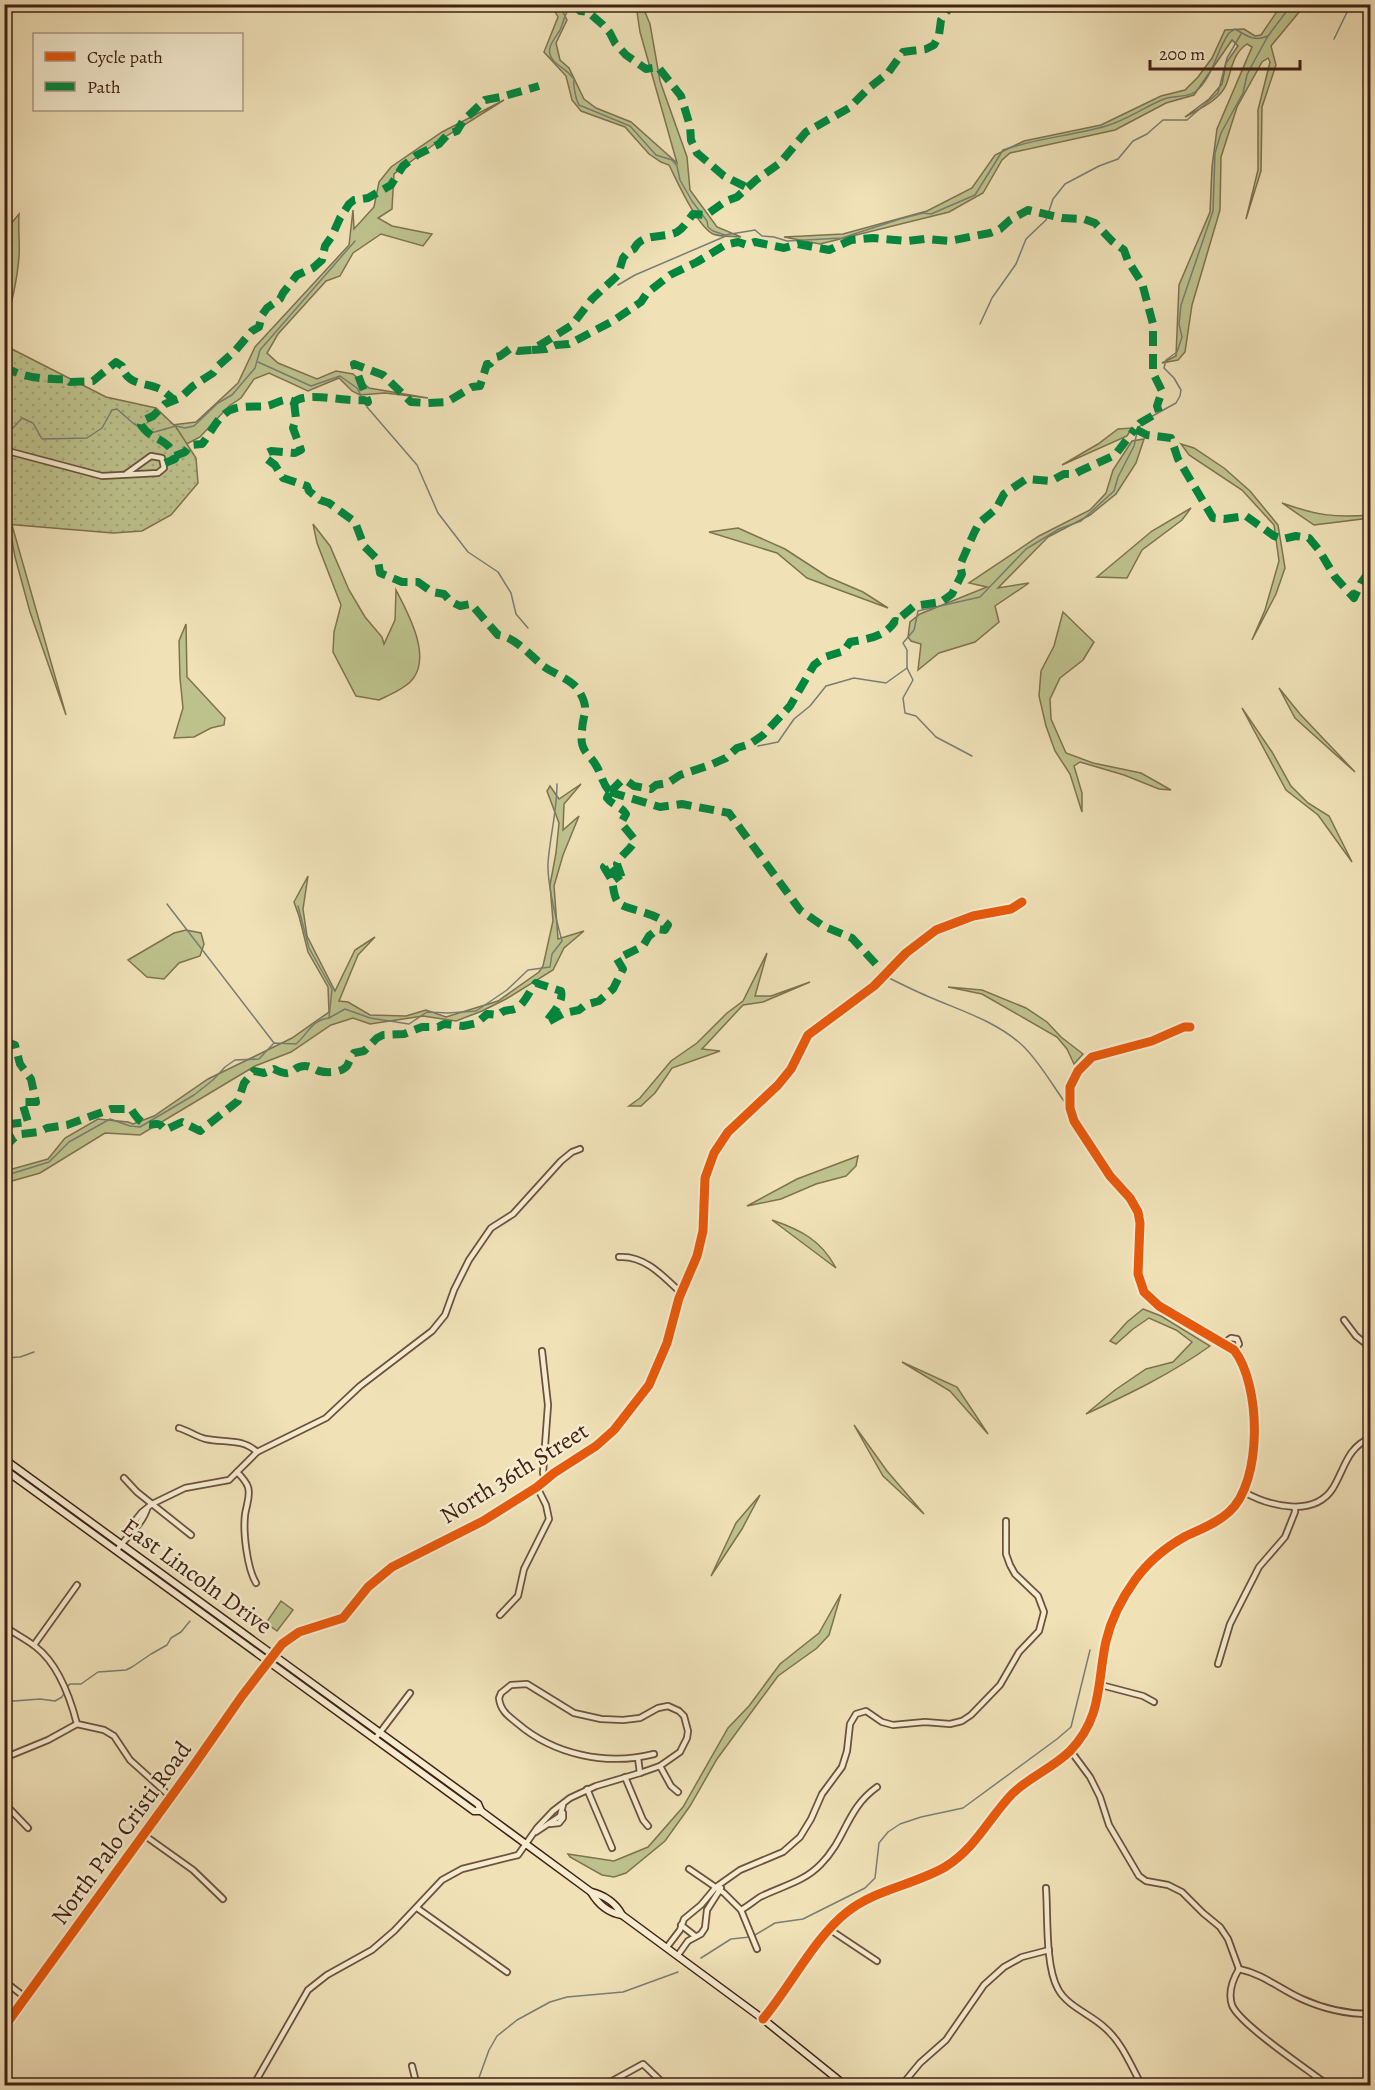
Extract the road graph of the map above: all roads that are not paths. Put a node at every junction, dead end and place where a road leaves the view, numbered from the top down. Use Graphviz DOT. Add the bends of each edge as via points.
graph roads {
  1 [pos="4,450"];
  2 [pos="126,474"];
  3 [pos="1022,902"];
  4 [pos="1190,1027"];
  5 [pos="580,1149"];
  6 [pos="619,1257"];
  7 [pos="681,1293"];
  8 [pos="1344,1320"];
  9 [pos="1223,1344"];
  10 [pos="1371,1347"];
  11 [pos="1234,1350"];
  12 [pos="542,1351"];
  13 [pos="179,1428"];
  14 [pos="1371,1438"];
  15 [pos="257,1452"];
  16 [pos="4,1459"];
  17 [pos="4,1469"];
  18 [pos="237,1472"];
  19 [pos="124,1478"];
  20 [pos="545,1479"];
  21 [pos="537,1487"];
  22 [pos="1244,1492"];
  23 [pos="152,1504"];
  24 [pos="1295,1507"];
  25 [pos="1006,1521"];
  26 [pos="191,1535"];
  27 [pos="122,1544"];
  28 [pos="117,1550"];
  29 [pos="256,1583"];
  30 [pos="76,1585"];
  31 [pos="500,1615"];
  32 [pos="4,1626"];
  33 [pos="34,1645"];
  34 [pos="273,1654"];
  35 [pos="269,1661"];
  36 [pos="1218,1664"];
  37 [pos="1101,1685"];
  38 [pos="410,1693"];
  39 [pos="1154,1702"];
  40 [pos="77,1724"];
  41 [pos="380,1732"];
  42 [pos="375,1739"];
  43 [pos="1070,1750"];
  44 [pos="654,1754"];
  45 [pos="4,1758"];
  46 [pos="638,1758"];
  47 [pos="660,1766"];
  48 [pos="640,1773"];
  49 [pos="625,1777"];
  50 [pos="878,1787"];
  51 [pos="587,1789"];
  52 [pos="678,1792"];
  53 [pos="171,1797"];
  54 [pos="4,1803"];
  55 [pos="563,1805"];
  56 [pos="481,1811"];
  57 [pos="648,1826"];
  58 [pos="28,1828"];
  59 [pos="534,1834"];
  60 [pos="144,1835"];
  61 [pos="526,1844"];
  62 [pos="612,1848"];
  63 [pos="689,1869"];
  64 [pos="1046,1888"];
  65 [pos="718,1889"];
  66 [pos="223,1899"];
  67 [pos="417,1908"];
  68 [pos="741,1910"];
  69 [pos="681,1925"];
  70 [pos="829,1929"];
  71 [pos="695,1936"];
  72 [pos="667,1947"];
  73 [pos="757,1949"];
  74 [pos="1049,1950"];
  75 [pos="678,1955"];
  76 [pos="876,1961"];
  77 [pos="1239,1969"];
  78 [pos="507,1972"];
  79 [pos="4,1982"];
  80 [pos="26,1998"];
  81 [pos="1371,2014"];
  82 [pos="763,2019"];
  83 [pos="4,2027"];
  84 [pos="412,2066"];
  85 [pos="253,2085"];
  86 [pos="417,2085"];
  87 [pos="603,2085"];
  88 [pos="666,2085"];
  89 [pos="846,2085"];
  90 [pos="901,2085"];
  91 [pos="1142,2085"];
  92 [pos="1329,2085"];
  1 -- 2 [label="street" via="102,476"];
  2 -- 2 [label="street" via="158,473 165,464 162,458 151,456"];
  3 -- 7 [label="street, North 36th Street" via="1011,909 973,916 936,930 906,953 874,986 808,1035 791,1069 728,1132 714,1153 705,1178 699,1250"];
  4 -- 9 [label="street" via="1092,1057 1078,1071 1070,1087 1070,1108 1074,1121 1110,1176 1134,1204 1140,1223 1138,1274 1144,1292 1159,1306"];
  5 -- 15 [label="street" via="561,1161 513,1214 491,1228 469,1260 445,1316 432,1331 360,1386 326,1418"];
  6 -- 7 [label="street" via="626,1256 654,1268"];
  7 -- 20 [label="street, North 36th Street" via="667,1343 641,1396 609,1436"];
  8 -- 10 [label="street"];
  9 -- 11 [label="street"];
  9 -- 11 [label="street" via="1237,1339 1239,1344"];
  11 -- 22 [label="street" via="1249,1383 1254,1411"];
  12 -- 20 [label="street" via="548,1405"];
  13 -- 15 [label="street" via="208,1439 250,1445"];
  14 -- 24 [label="street" via="1351,1452 1323,1499"];
  15 -- 18 [label="street"];
  16 -- 27 [label="main road, East Lincoln Drive"];
  17 -- 28 [label="main road, East Lincoln Drive"];
  18 -- 23 [label="street" via="229,1480 185,1488"];
  18 -- 29 [label="street" via="249,1490 245,1530 251,1574"];
  19 -- 23 [label="street"];
  20 -- 21 [label="street, North 36th Street"];
  21 -- 31 [label="street" via="549,1520 524,1569 518,1596"];
  21 -- 34 [label="street, North 36th Street" via="483,1521 392,1567 368,1587 343,1618 296,1634"];
  22 -- 24 [label="street"];
  22 -- 37 [label="street" via="1230,1511 1170,1546 1137,1577 1120,1603 1109,1631"];
  23 -- 26 [label="street"];
  23 -- 27 [label="street"];
  24 -- 36 [label="street" via="1285,1537 1259,1567 1230,1624"];
  25 -- 65 [label="street" via="1010,1565 1038,1596 1043,1617 1039,1630 1019,1652 1000,1685 971,1715 957,1723 897,1726 887,1725 866,1712 856,1714 850,1724 842,1767 822,1794 800,1837 783,1852 726,1879"];
  27 -- 28 [label="street"];
  27 -- 34 [label="main road, East Lincoln Drive"];
  28 -- 35 [label="main road, East Lincoln Drive"];
  30 -- 33 [label="street"];
  32 -- 33 [label="street"];
  33 -- 40 [label="street" via="47,1658 65,1690"];
  34 -- 35 [label="street, North 36th Street"];
  34 -- 41 [label="main road, East Lincoln Drive"];
  35 -- 42 [label="main road, East Lincoln Drive"];
  35 -- 53 [label="main road, North Palo Cristi Road"];
  37 -- 39 [label="street"];
  37 -- 43 [label="street" via="1092,1716"];
  38 -- 41 [label="street"];
  40 -- 45 [label="street"];
  40 -- 53 [label="street" via="114,1736 130,1760"];
  41 -- 42 [label="street"];
  41 -- 56 [label="main road, East Lincoln Drive" via="478,1804"];
  42 -- 56 [label="main road, East Lincoln Drive" via="474,1811"];
  43 -- 70 [label="street" via="1012,1795 958,1859 859,1904"];
  43 -- 77 [label="street" via="1090,1778 1109,1825 1137,1873 1146,1881 1182,1892 1220,1927"];
  44 -- 46 [label="street"];
  46 -- 47 [label="street" via="576,1754 548,1743 503,1711 501,1693 514,1684 527,1684 574,1713 601,1719 640,1718 658,1708 674,1708 687,1722 687,1738 680,1752"];
  46 -- 48 [label="street"];
  47 -- 48 [label="street"];
  47 -- 52 [label="street"];
  48 -- 49 [label="street"];
  49 -- 51 [label="street"];
  49 -- 57 [label="street"];
  50 -- 68 [label="street" via="858,1804 830,1855 812,1873"];
  51 -- 55 [label="street"];
  51 -- 62 [label="street"];
  53 -- 60 [label="main road, North Palo Cristi Road"];
  54 -- 58 [label="street"];
  55 -- 59 [label="street"];
  55 -- 59 [label="street" via="560,1823"];
  56 -- 61 [label="main road, East Lincoln Drive"];
  59 -- 61 [label="street"];
  60 -- 66 [label="street" via="193,1870"];
  60 -- 80 [label="main road, North Palo Cristi Road"];
  61 -- 67 [label="street" via="518,1855 462,1869 442,1880"];
  61 -- 72 [label="main road, East Lincoln Drive" via="591,1892 596,1900"];
  63 -- 65 [label="street"];
  64 -- 74 [label="street"];
  65 -- 68 [label="street"];
  65 -- 69 [label="street"];
  65 -- 71 [label="street" via="707,1910 705,1928"];
  67 -- 78 [label="street"];
  67 -- 85 [label="street" via="372,1950 308,1990"];
  68 -- 73 [label="street"];
  69 -- 71 [label="street"];
  69 -- 72 [label="street"];
  70 -- 76 [label="street"];
  70 -- 82 [label="street"];
  71 -- 75 [label="street"];
  72 -- 75 [label="main road, East Lincoln Drive"];
  74 -- 90 [label="street" via="1022,1957 984,1985 946,2040"];
  74 -- 91 [label="street" via="1058,1990 1113,2035"];
  75 -- 82 [label="main road, East Lincoln Drive"];
  77 -- 81 [label="street" via="1255,1972 1332,2010"];
  77 -- 92 [label="street" via="1230,1996 1238,2014"];
  79 -- 80 [label="street"];
  80 -- 83 [label="main road, North Palo Cristi Road"];
  82 -- 89 [label="main road, East Lincoln Drive"];
  84 -- 86 [label="street"];
  87 -- 88 [label="street" via="643,2064"];
}
